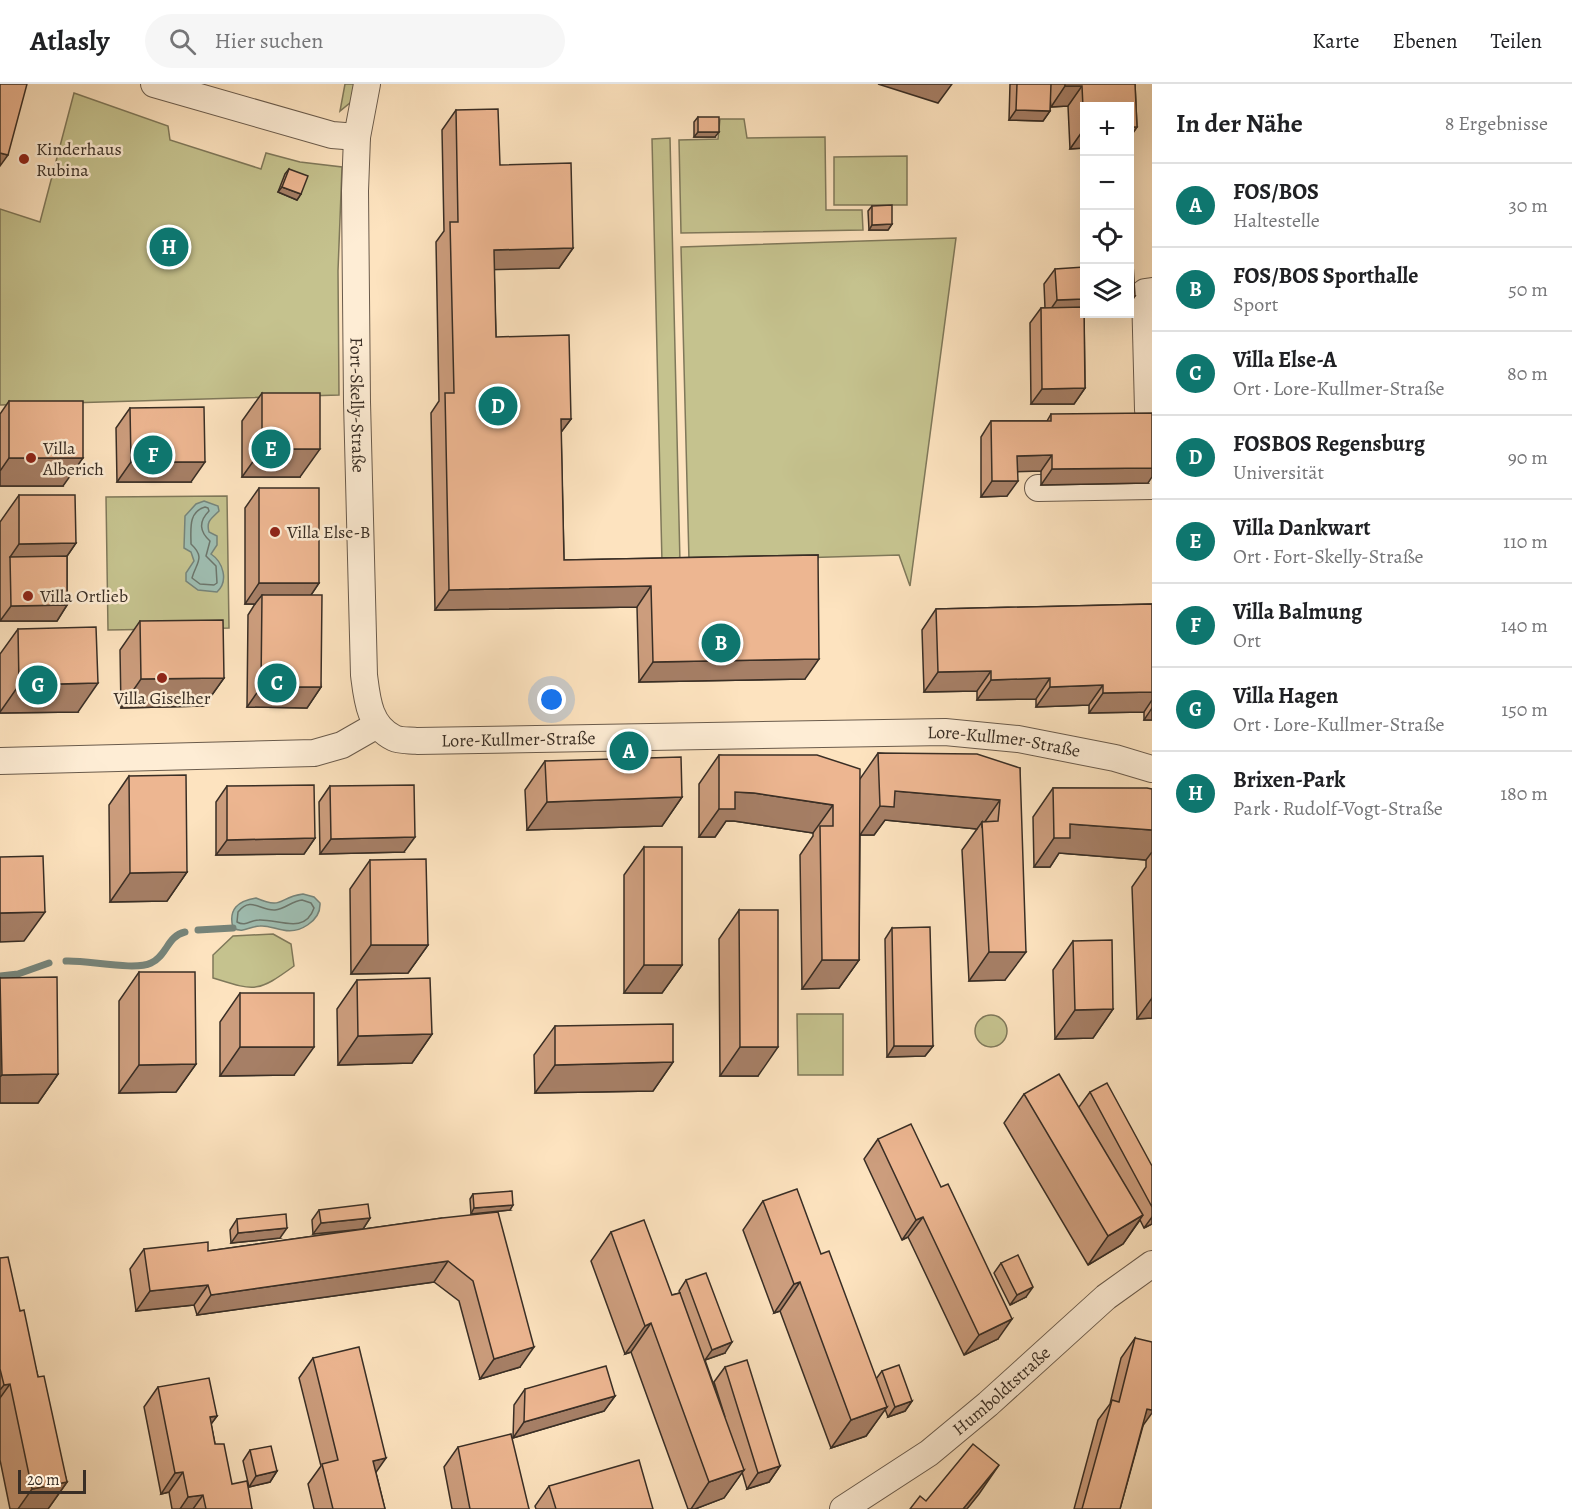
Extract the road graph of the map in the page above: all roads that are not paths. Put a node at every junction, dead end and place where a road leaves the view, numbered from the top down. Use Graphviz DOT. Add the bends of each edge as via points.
graph roads {
  1 [pos="154,84"];
  2 [pos="367,84"];
  3 [pos="357,137"];
  4 [pos="1152,291"];
  5 [pos="1152,414"];
  6 [pos="1152,486"];
  7 [pos="1038,488"];
  8 [pos="377,725"];
  9 [pos="0,761"];
  10 [pos="1152,769"];
  11 [pos="1152,1264"];
  12 [pos="843,1509"];
  1 -- 3 [label="street" via="332,135"];
  2 -- 3 [label="street, Fort-Skelly-Straße"];
  3 -- 8 [label="street, Fort-Skelly-Straße" via="355,289 364,675 367,705"];
  4 -- 5 [label="street" via="1145,292 1148,410"];
  6 -- 7 [label="street"];
  8 -- 9 [label="street" via="342,746 314,753"];
  8 -- 10 [label="street, Lore-Kullmer-Straße" via="394,739 417,741 945,732 1018,739"];
  11 -- 12 [label="street, Humboldtstraße" via="1106,1297 929,1453"];
}
